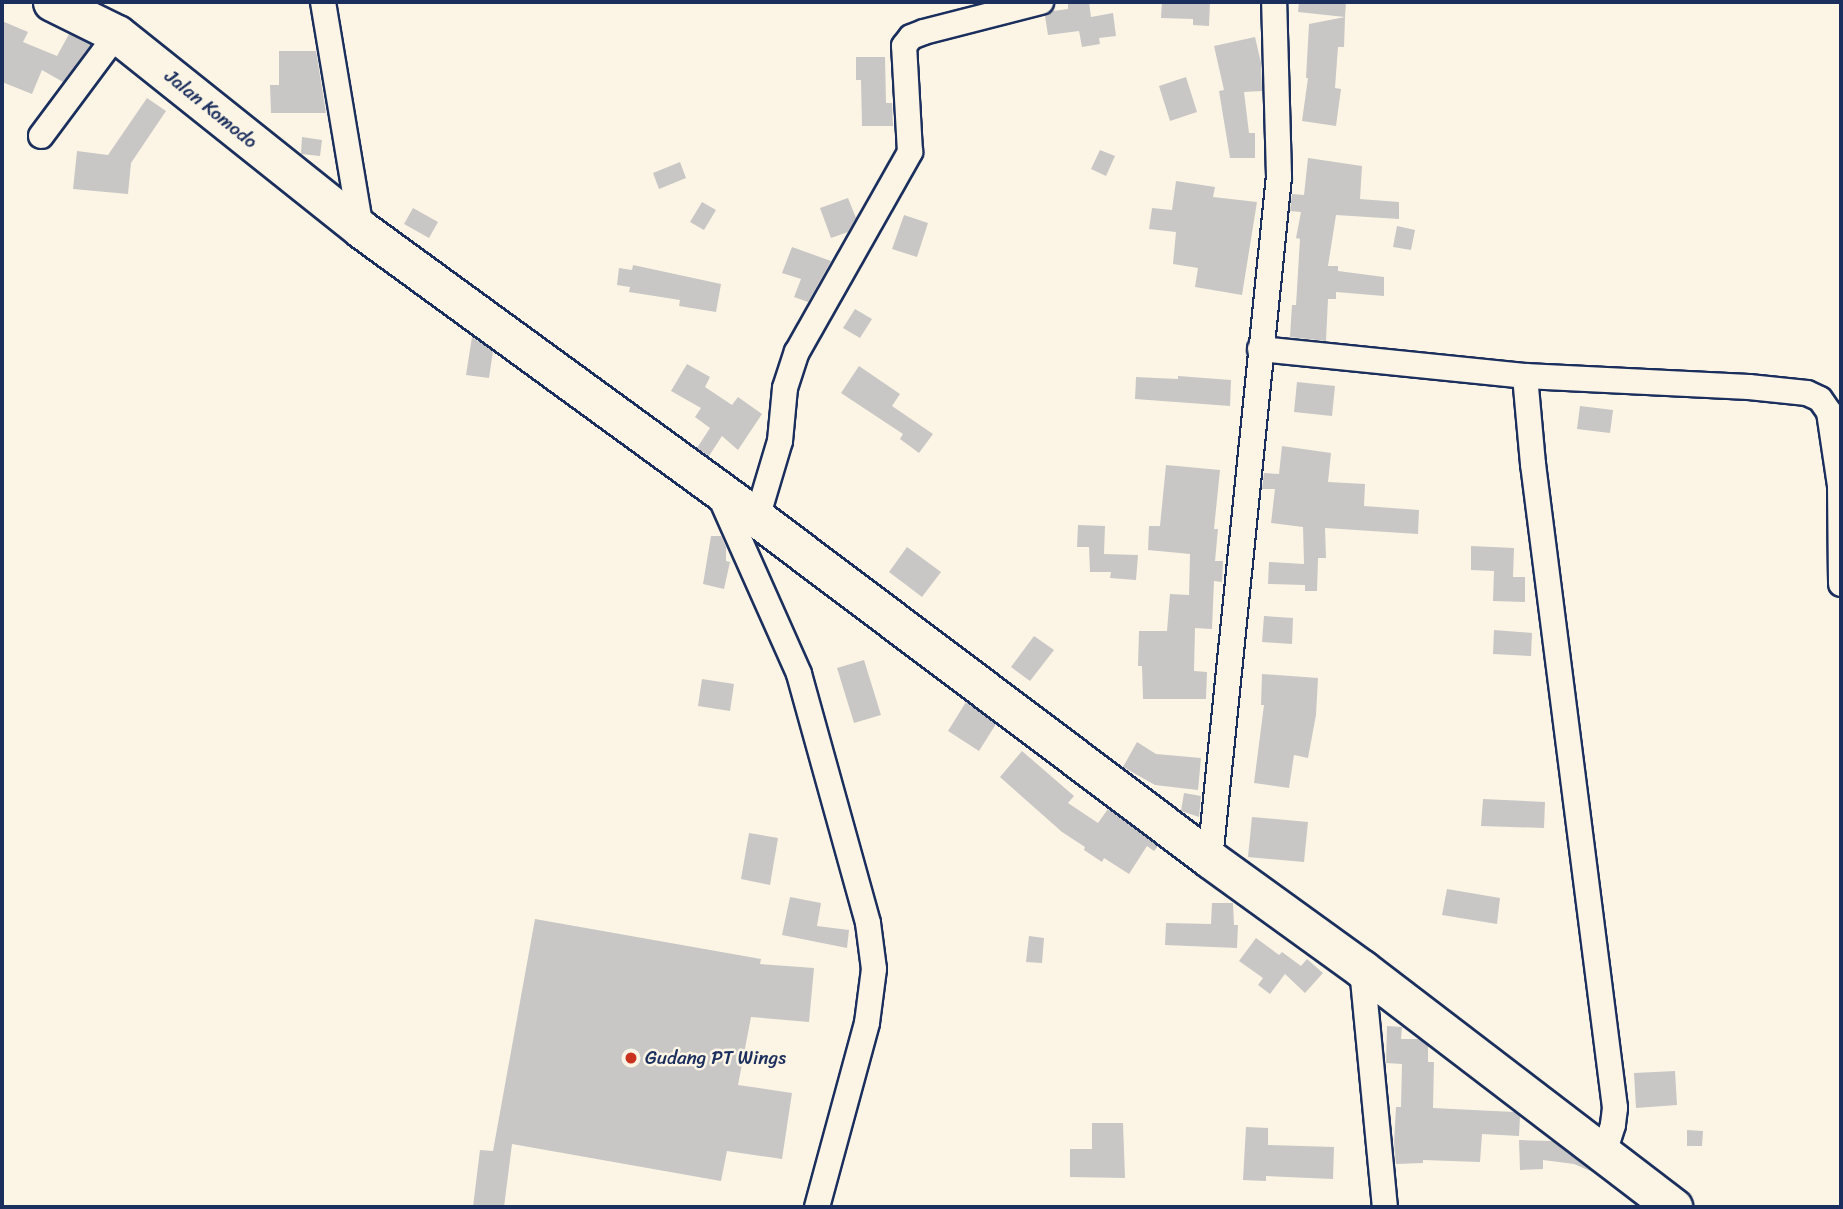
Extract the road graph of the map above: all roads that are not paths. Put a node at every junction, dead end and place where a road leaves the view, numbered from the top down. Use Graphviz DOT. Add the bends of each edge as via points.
graph roads {
  1 [pos="52,2"];
  2 [pos="323,2"];
  3 [pos="1041,2"];
  4 [pos="1274,2"];
  5 [pos="117,34"];
  6 [pos="41,136"];
  7 [pos="361,229"];
  8 [pos="1260,349"];
  9 [pos="1525,376"];
  10 [pos="719,494"];
  11 [pos="757,518"];
  12 [pos="1841,584"];
  13 [pos="1210,859"];
  14 [pos="1362,969"];
  15 [pos="1603,1155"];
  16 [pos="817,1207"];
  17 [pos="1385,1207"];
  18 [pos="1673,1207"];
  1 -- 5 [label="highway, Jalan Komodo"];
  2 -- 7 [label="street"];
  3 -- 11 [label="street" via="924,32 904,46 910,152 797,352 785,388 780,440"];
  4 -- 8 [label="street" via="1279,176"];
  5 -- 6 [label="street"];
  5 -- 7 [label="highway, Jalan Komodo"];
  7 -- 10 [label="highway, Jalan Komodo"];
  8 -- 9 [label="street"];
  8 -- 13 [label="street"];
  9 -- 12 [label="street" via="1749,387 1820,398 1829,412 1840,486"];
  9 -- 15 [label="street" via="1615,1108"];
  10 -- 11 [label="highway, Jalan Komodo"];
  10 -- 16 [label="street" via="799,674 868,923 874,969 867,1023"];
  11 -- 13 [label="highway, Jalan Komodo"];
  13 -- 14 [label="highway, Jalan Komodo"];
  14 -- 15 [label="highway, Jalan Komodo"];
  14 -- 17 [label="street"];
  15 -- 18 [label="highway, Jalan Komodo"];
}
